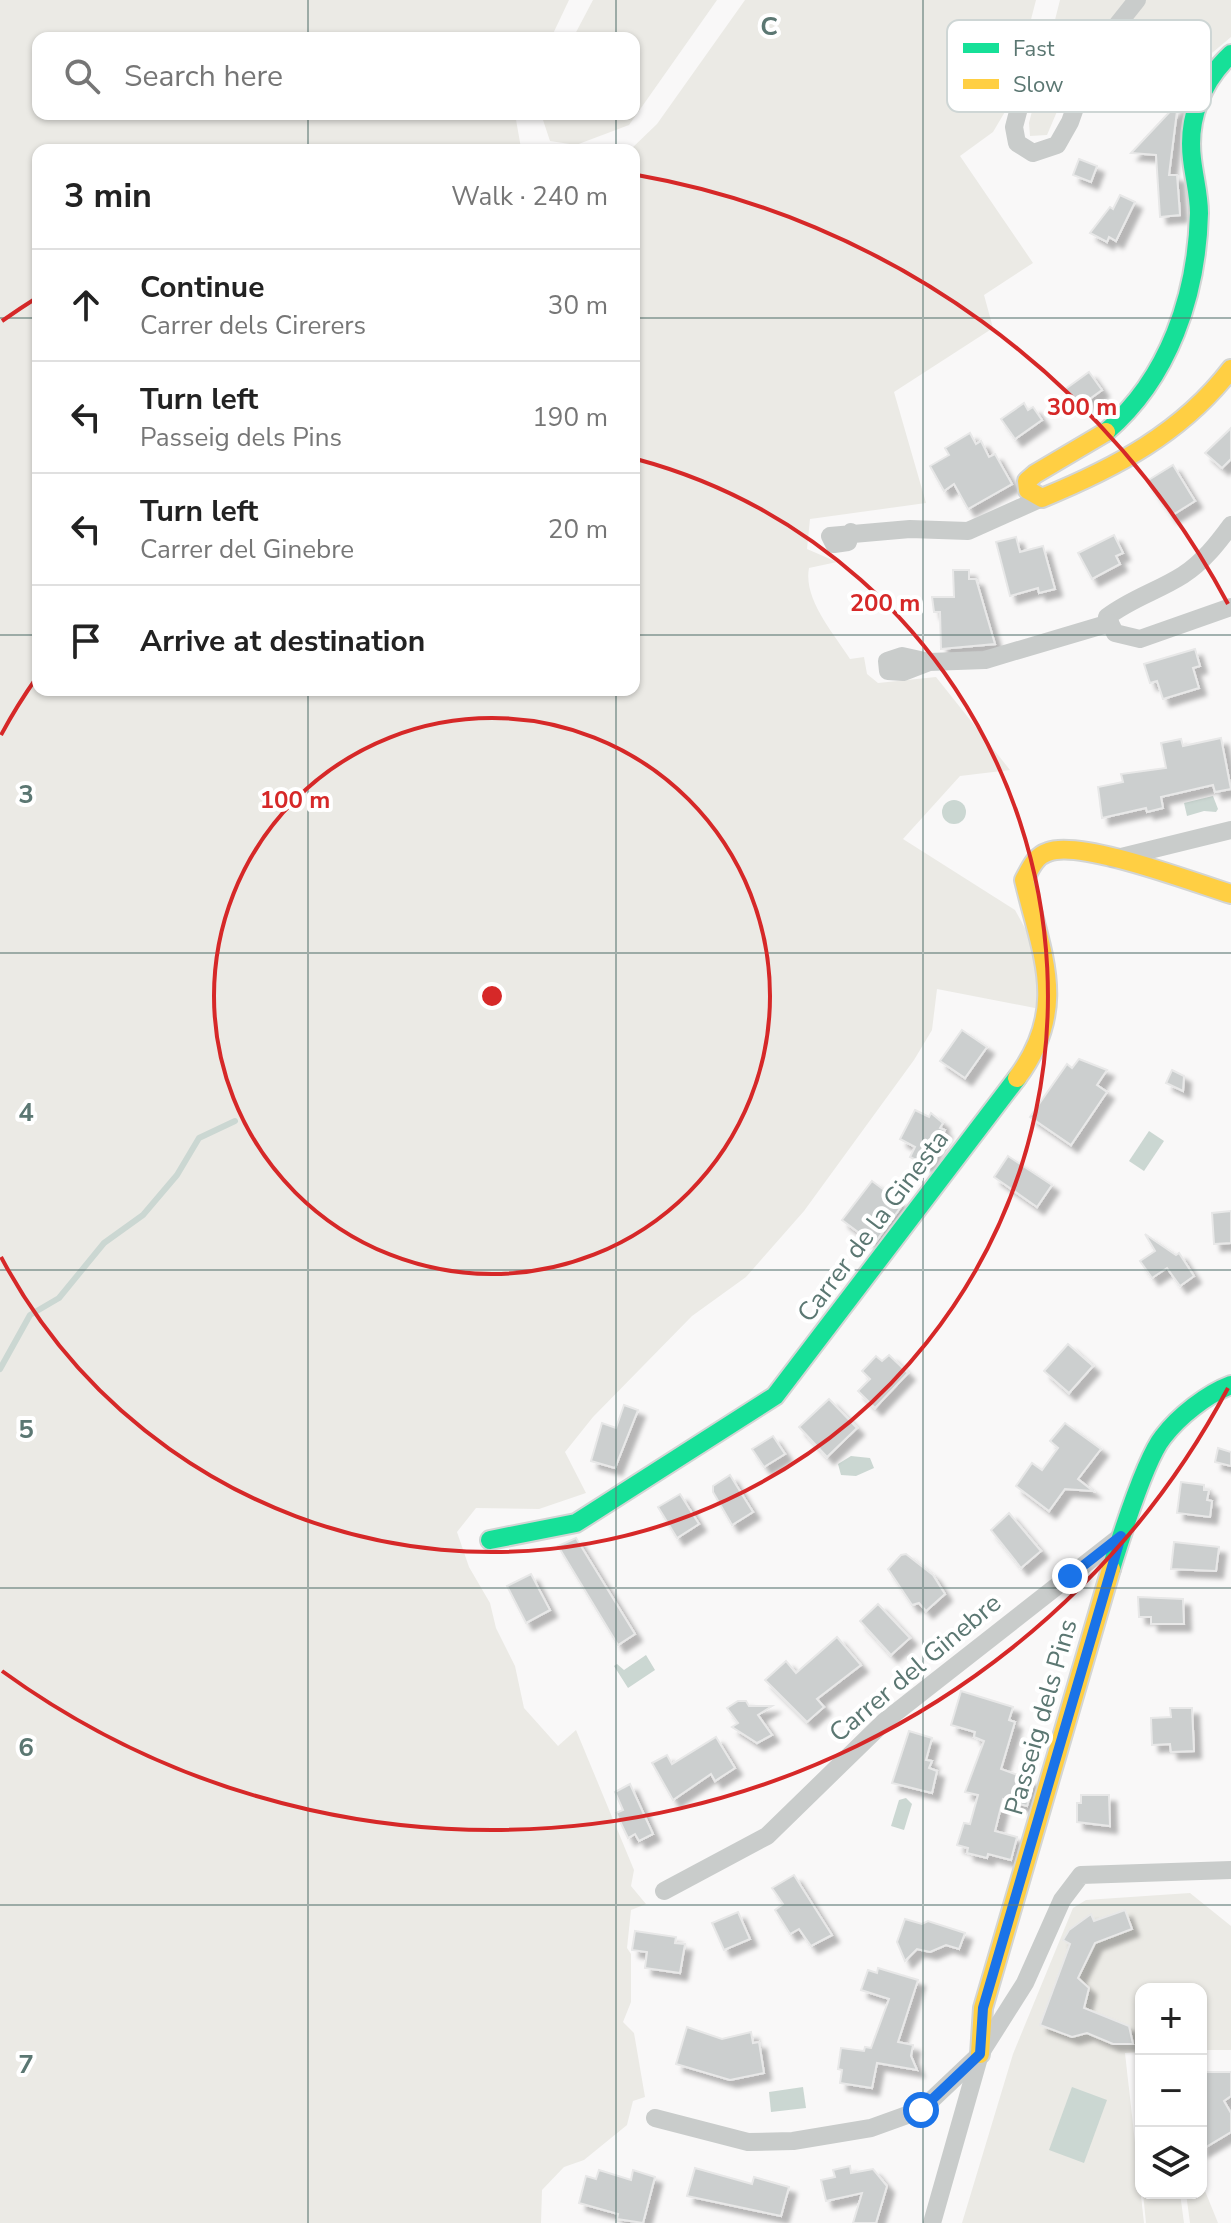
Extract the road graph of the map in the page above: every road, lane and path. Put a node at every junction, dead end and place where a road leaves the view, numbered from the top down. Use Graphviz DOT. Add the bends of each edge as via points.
graph roads {
  1 [pos="1137,0"];
  2 [pos="1121,20"];
  3 [pos="1231,54"];
  4 [pos="1211,72"];
  5 [pos="1018,112"];
  6 [pos="1074,112"];
  7 [pos="1195,112"];
  8 [pos="1231,369"];
  9 [pos="1042,498"];
  10 [pos="1231,525"];
  11 [pos="851,532"];
  12 [pos="1231,607"];
  13 [pos="1110,623"];
  14 [pos="929,662"];
  15 [pos="1231,830"];
  16 [pos="1178,843"];
  17 [pos="1113,859"];
  18 [pos="1174,877"];
  19 [pos="1231,894"];
  20 [pos="1231,1385"];
  21 [pos="1121,1536"];
  22 [pos="490,1540"];
  23 [pos="1231,1870"];
  24 [pos="664,1891"];
  25 [pos="980,2054"];
  26 [pos="655,2118"];
  27 [pos="932,2223"];
  1 -- 2 [label="street"];
  3 -- 4 [label="street"];
  5 -- 6 [label="street" via="1017,143 1033,153 1057,145"];
  7 -- 9 [label="street" via="1191,149 1199,210 1177,331 1149,383 1122,416 1096,441 1045,465 1027,481 1028,490"];
  8 -- 9 [label="street" via="1199,408 1156,439"];
  9 -- 11 [label="street" via="968,531"];
  10 -- 13 [label="street" via="1184,575 1132,599 1107,617"];
  12 -- 13 [label="street" via="1140,639 1115,633"];
  13 -- 14 [label="street" via="985,660"];
  15 -- 16 [label="street"];
  16 -- 17 [label="street"];
  16 -- 18 [label="street" via="1167,861"];
  17 -- 18 [label="street, Carrer de la Ginesta"];
  17 -- 22 [label="street, Carrer de la Ginesta" via="1054,849 1037,857 1024,880 1048,982 1049,1014 1026,1066 775,1396 576,1523"];
  18 -- 19 [label="street, Carrer de la Ginesta"];
  20 -- 21 [label="street, Passeig dels Pins" via="1213,1392 1162,1438"];
  21 -- 24 [label="street, Carrer del Ginebre" via="885,1721 767,1836"];
  21 -- 25 [label="street, Passeig dels Pins" via="983,2008"];
  23 -- 25 [label="street" via="1081,1875 1062,1900 1025,1983"];
  25 -- 26 [label="street" via="921,2110 871,2128 793,2141 748,2142"];
  25 -- 27 [label="street"];
}
